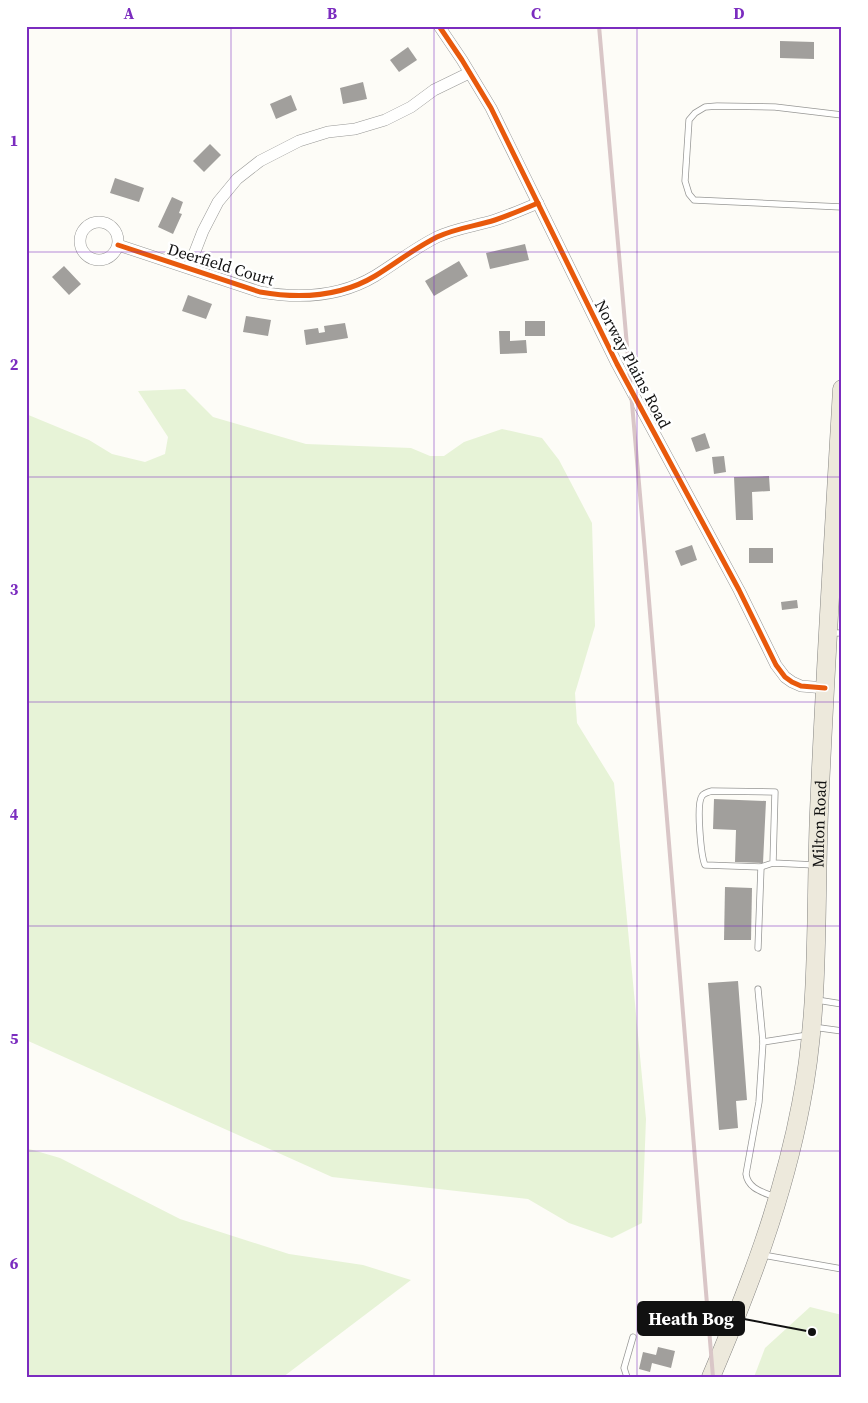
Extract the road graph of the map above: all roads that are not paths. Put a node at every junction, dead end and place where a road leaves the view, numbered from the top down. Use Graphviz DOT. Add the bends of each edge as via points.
graph roads {
  1 [pos="439,26"];
  2 [pos="469,73"];
  3 [pos="842,115"];
  4 [pos="538,203"];
  5 [pos="842,207"];
  6 [pos="118,245"];
  7 [pos="188,267"];
  8 [pos="842,389"];
  9 [pos="835,633"];
  10 [pos="825,688"];
  11 [pos="774,863"];
  12 [pos="817,865"];
  13 [pos="761,867"];
  14 [pos="758,948"];
  15 [pos="758,989"];
  16 [pos="813,1000"];
  17 [pos="842,1004"];
  18 [pos="810,1031"];
  19 [pos="842,1032"];
  20 [pos="763,1042"];
  21 [pos="779,1199"];
  22 [pos="761,1254"];
  23 [pos="842,1269"];
  24 [pos="633,1337"];
  25 [pos="627,1377"];
  26 [pos="711,1377"];
  1 -- 2 [label="street, Norway Plains Road"];
  2 -- 4 [label="street, Norway Plains Road"];
  2 -- 7 [label="street" via="385,120 299,140 260,161 237,179 218,202"];
  3 -- 5 [label="lane" via="775,107 705,107 689,120 685,181 688,194 694,200"];
  4 -- 7 [label="street, Deerfield Court" via="437,237 373,277 331,293 304,296 260,292"];
  4 -- 10 [label="street, Norway Plains Road" via="606,341 776,665 792,682"];
  6 -- 7 [label="street, Deerfield Court"];
  8 -- 9 [label="main road, Milton Road"];
  9 -- 10 [label="main road, Milton Road"];
  10 -- 12 [label="main road, Milton Road"];
  11 -- 12 [label="lane"];
  11 -- 13 [label="lane"];
  11 -- 13 [label="lane" via="775,792 706,792 699,810 701,852 705,865"];
  12 -- 16 [label="main road, Milton Road"];
  13 -- 14 [label="lane"];
  15 -- 20 [label="lane"];
  16 -- 17 [label="lane"];
  16 -- 18 [label="main road, Milton Road"];
  18 -- 19 [label="lane"];
  18 -- 20 [label="lane"];
  18 -- 21 [label="main road, Milton Road" via="802,1102"];
  20 -- 21 [label="lane" via="759,1102 746,1174 753,1187"];
  21 -- 22 [label="main road, Milton Road"];
  22 -- 23 [label="lane"];
  22 -- 26 [label="main road, Milton Road"];
  24 -- 25 [label="lane" via="625,1361"];
}
